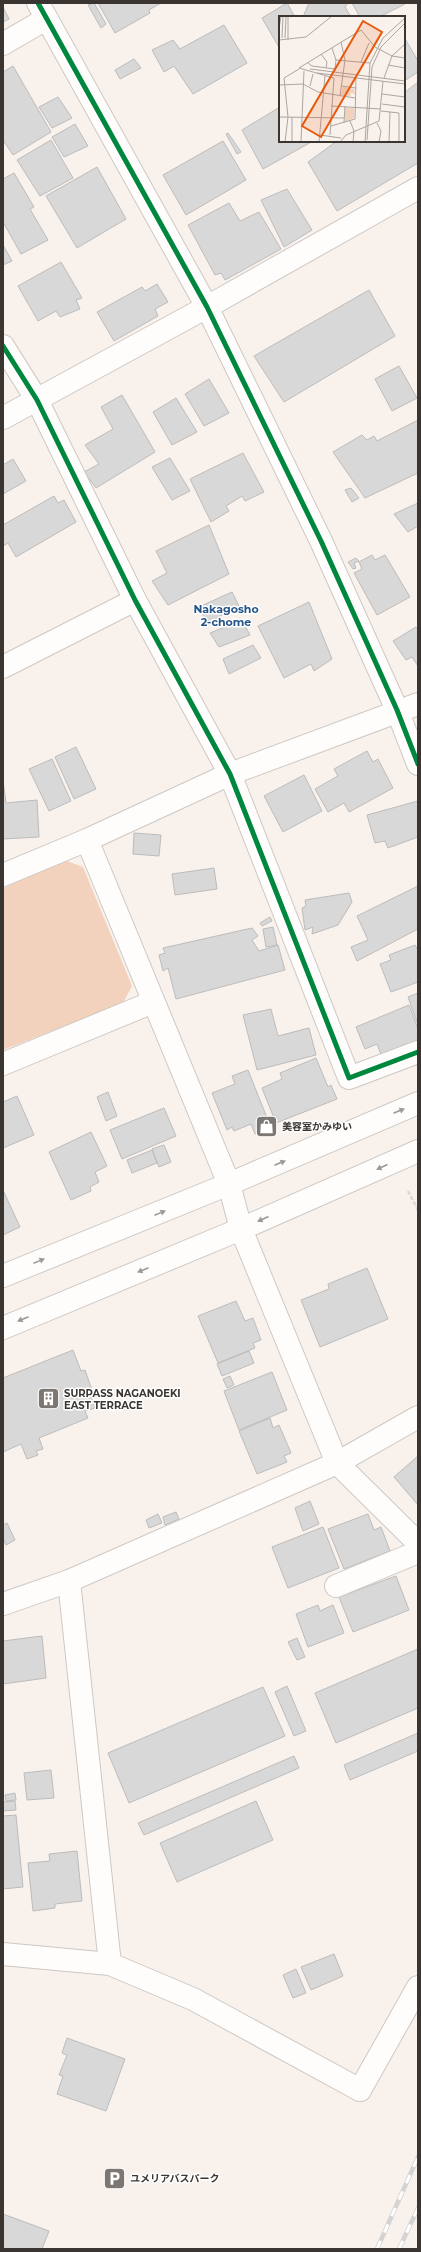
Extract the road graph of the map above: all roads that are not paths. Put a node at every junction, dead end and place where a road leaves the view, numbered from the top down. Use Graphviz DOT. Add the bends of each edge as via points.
graph roads {
  1 [pos="42,11"];
  2 [pos="3,44"];
  3 [pos="418,188"];
  4 [pos="207,307"];
  5 [pos="3,346"];
  6 [pos="37,400"];
  7 [pos="3,418"];
  8 [pos="135,600"];
  9 [pos="3,667"];
  10 [pos="418,704"];
  11 [pos="397,710"];
  12 [pos="418,764"];
  13 [pos="230,774"];
  14 [pos="87,840"];
  15 [pos="3,875"];
  16 [pos="153,1002"];
  17 [pos="418,1052"];
  18 [pos="3,1064"];
  19 [pos="418,1103"];
  20 [pos="418,1151"];
  21 [pos="229,1184"];
  22 [pos="241,1229"];
  23 [pos="3,1276"];
  24 [pos="3,1328"];
  25 [pos="418,1417"];
  26 [pos="337,1463"];
  27 [pos="418,1543"];
  28 [pos="418,1552"];
  29 [pos="69,1581"];
  30 [pos="336,1586"];
  31 [pos="3,1604"];
  32 [pos="3,1954"];
  33 [pos="110,1964"];
  34 [pos="418,1988"];
  1 -- 2 [label="street"];
  1 -- 4 [label="street"];
  3 -- 4 [label="street"];
  4 -- 6 [label="street"];
  4 -- 11 [label="street" via="321,541"];
  5 -- 6 [label="street"];
  6 -- 7 [label="street"];
  6 -- 8 [label="street"];
  8 -- 9 [label="street"];
  8 -- 13 [label="street"];
  10 -- 11 [label="street"];
  11 -- 12 [label="street"];
  11 -- 13 [label="street"];
  13 -- 14 [label="street"];
  13 -- 17 [label="street" via="349,1078"];
  14 -- 15 [label="street"];
  14 -- 16 [label="street"];
  16 -- 18 [label="street"];
  16 -- 21 [label="street"];
  21 -- 19 [label="street, one-way"];
  20 -- 22 [label="street, one-way"];
  21 -- 22 [label="street"];
  23 -- 21 [label="street, one-way"];
  22 -- 24 [label="street, one-way"];
  22 -- 26 [label="street"];
  25 -- 26 [label="street"];
  26 -- 27 [label="street"];
  26 -- 29 [label="street"];
  28 -- 30 [label="street"];
  29 -- 31 [label="street"];
  29 -- 33 [label="street"];
  32 -- 33 [label="street"];
  33 -- 34 [label="street" via="193,1999 360,2090"];
}
